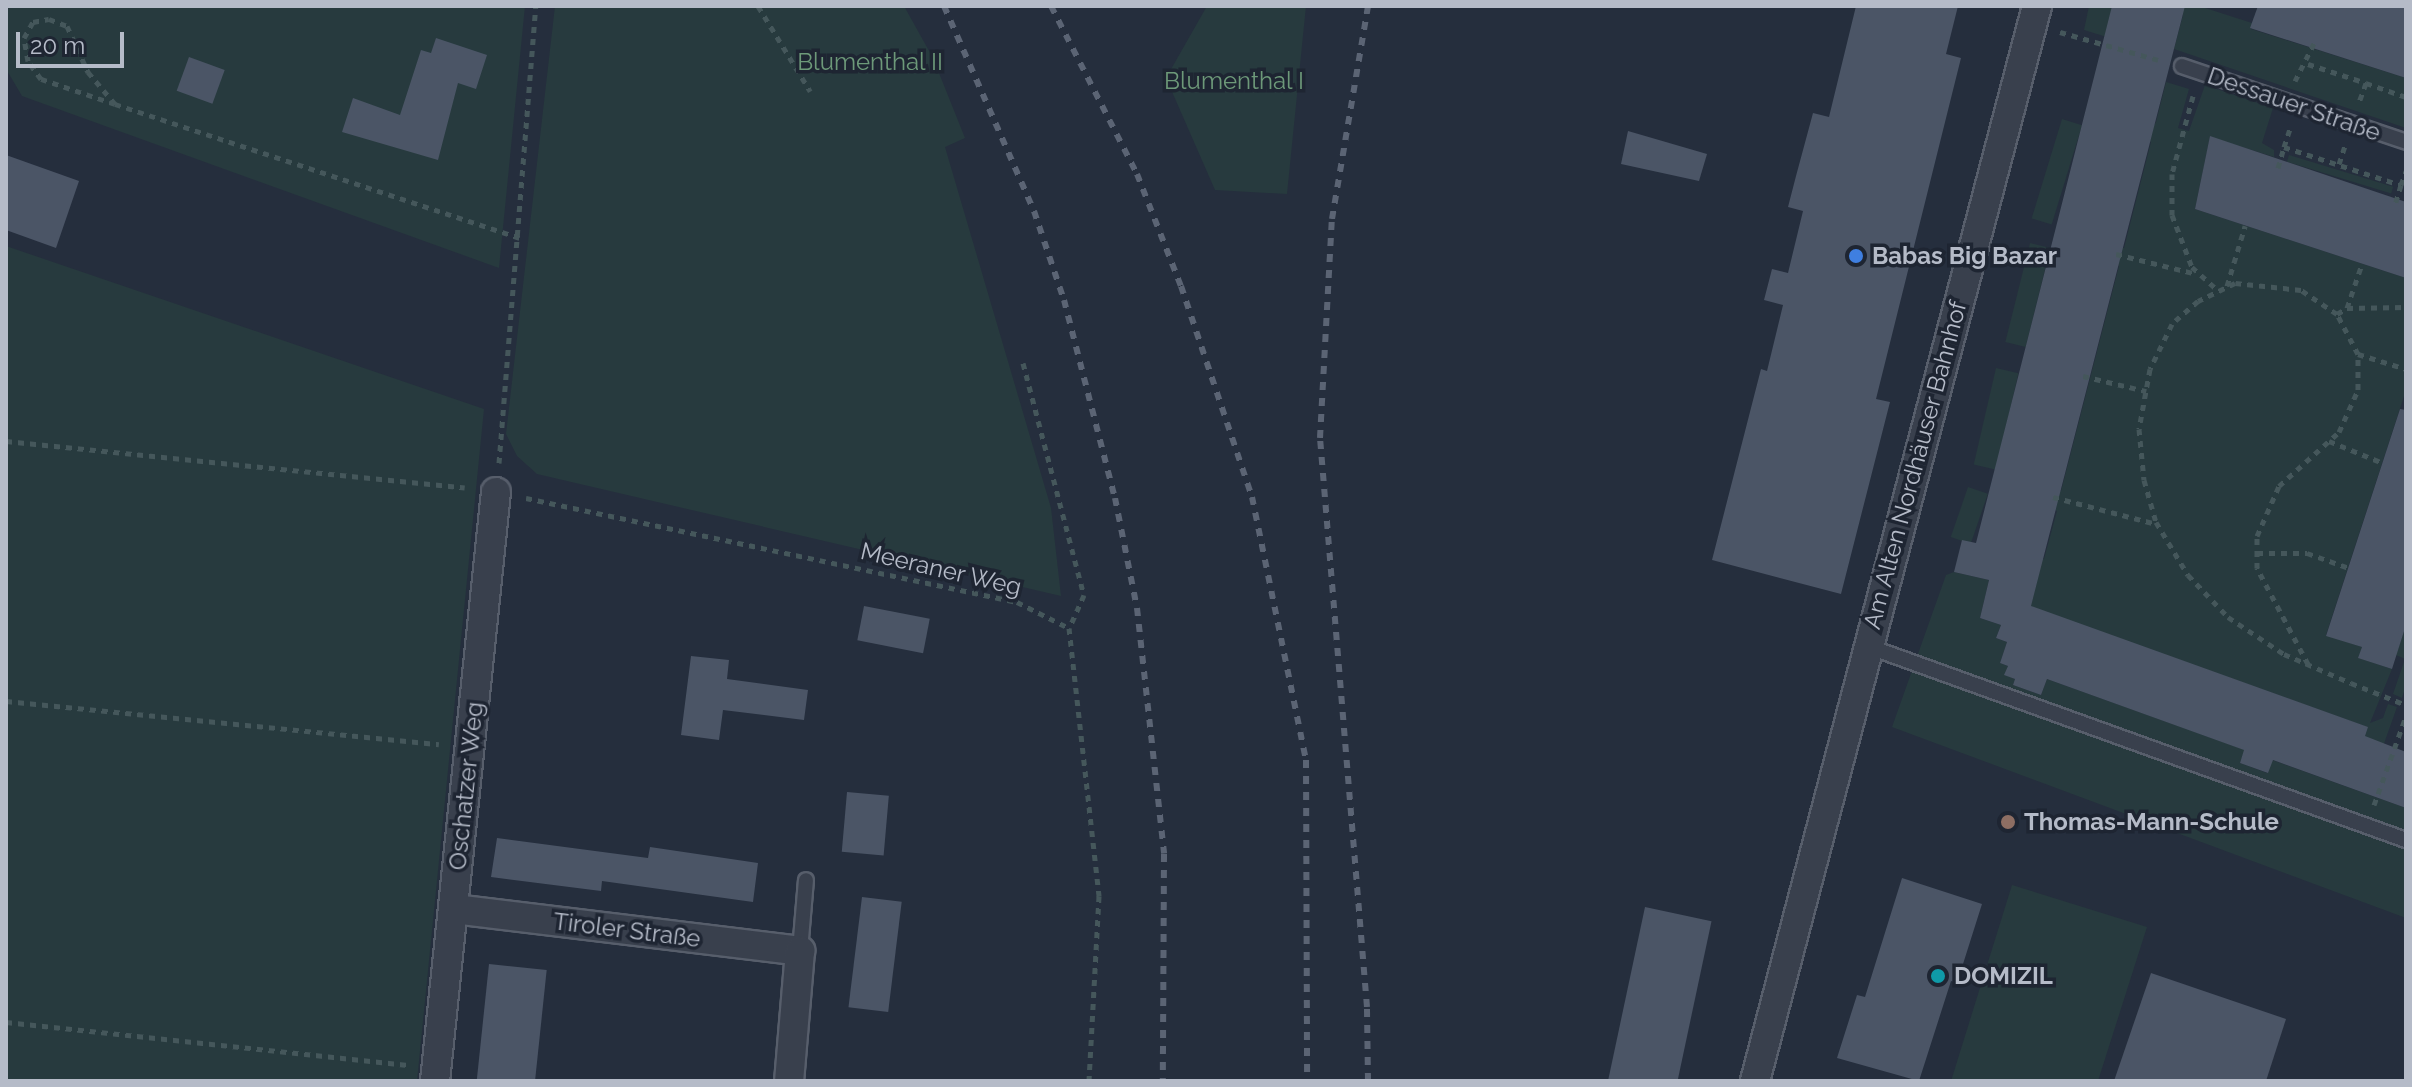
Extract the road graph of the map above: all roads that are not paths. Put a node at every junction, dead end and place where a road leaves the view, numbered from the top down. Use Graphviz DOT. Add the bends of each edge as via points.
graph roads {
  1 [pos="2035,15"];
  2 [pos="2182,66"];
  3 [pos="2406,142"];
  4 [pos="496,492"];
  5 [pos="1867,646"];
  6 [pos="2406,840"];
  7 [pos="806,880"];
  8 [pos="454,909"];
  9 [pos="800,951"];
  10 [pos="436,1074"];
  11 [pos="1761,1079"];
  12 [pos="789,1081"];
  1 -- 5 [label="street, Am Alten Nordhäuser Bahnhof"];
  2 -- 3 [label="lane, Dessauer Straße"];
  4 -- 8 [label="street, Oschatzer Weg"];
  5 -- 6 [label="lane, Am Alten Nordhäuser Bahnhof"];
  5 -- 11 [label="street, Am Alten Nordhäuser Bahnhof"];
  7 -- 9 [label="lane"];
  8 -- 9 [label="street, Tiroler Straße"];
  8 -- 10 [label="street, Oschatzer Weg"];
  9 -- 12 [label="street"];
}
